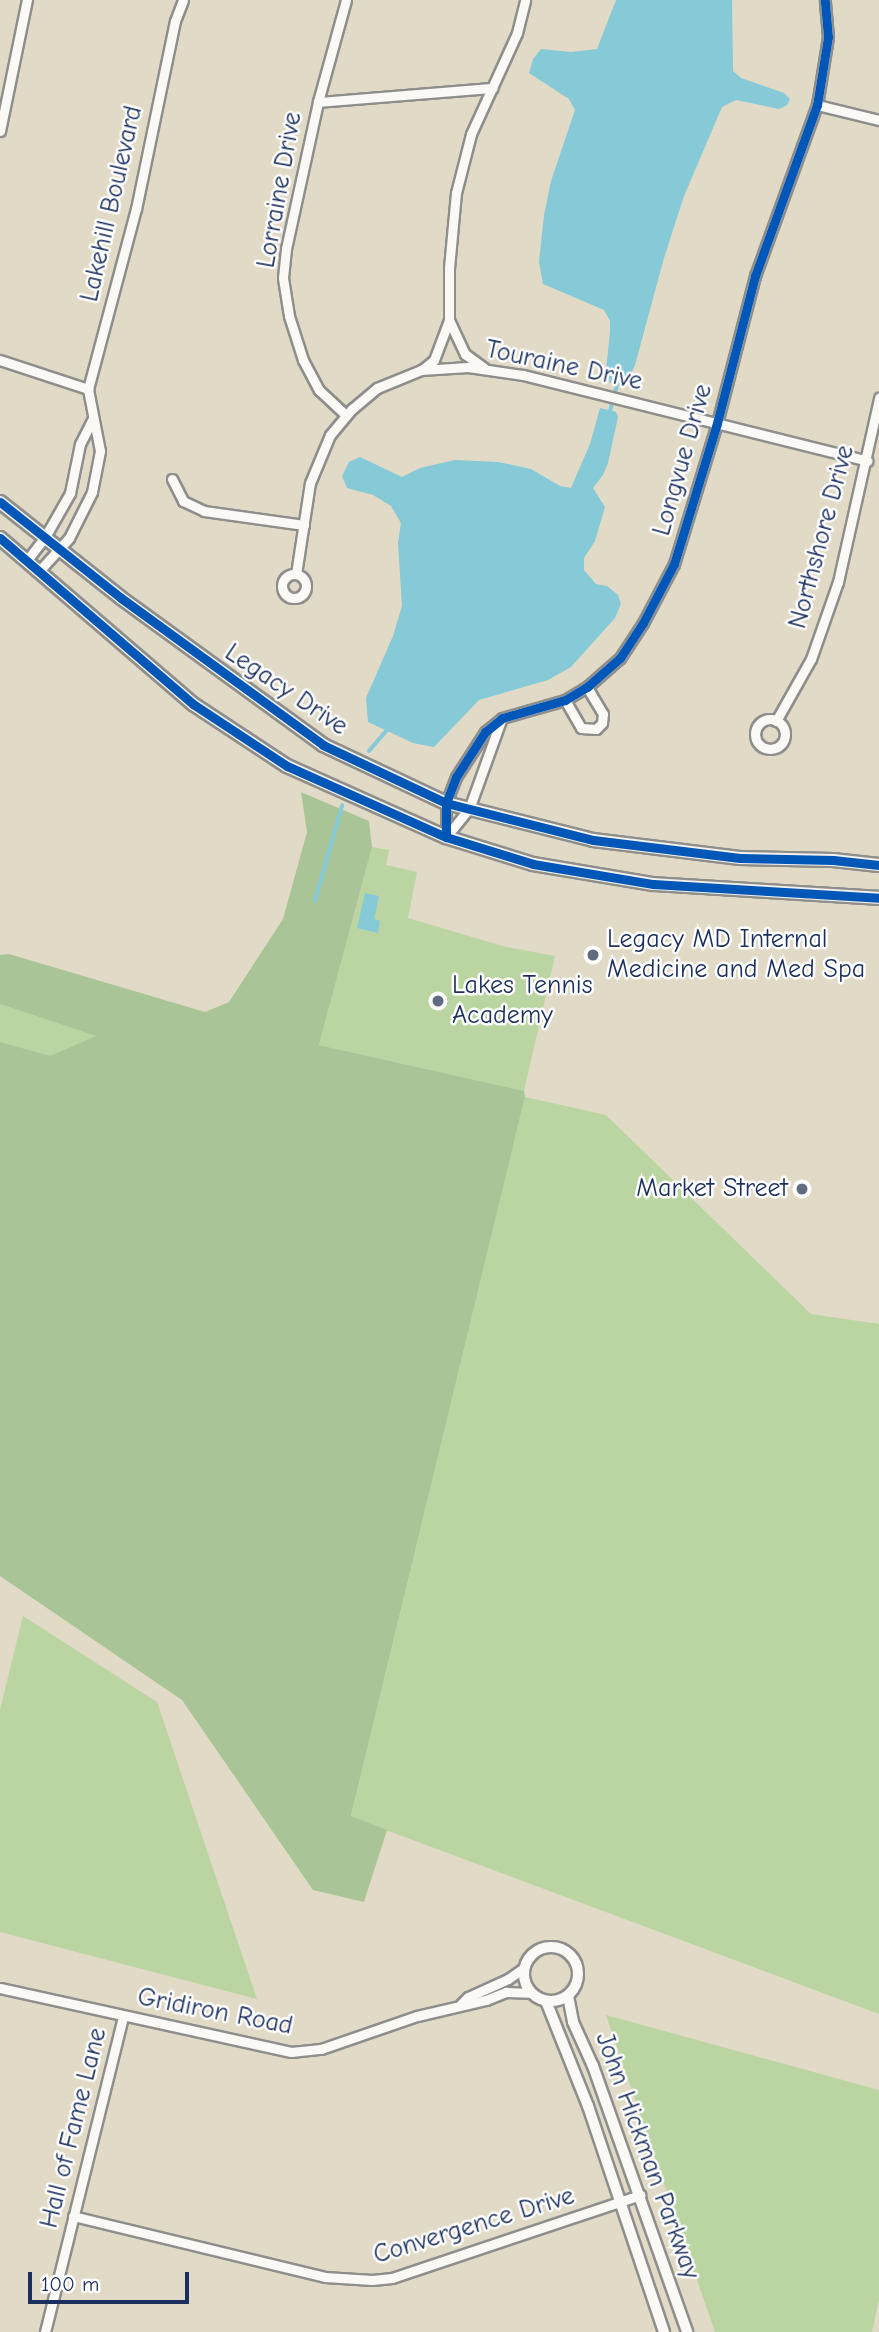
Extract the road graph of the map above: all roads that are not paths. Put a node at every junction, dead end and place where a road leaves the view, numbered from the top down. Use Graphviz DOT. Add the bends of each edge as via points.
graph roads {
  1 [pos="27,0"];
  2 [pos="183,0"];
  3 [pos="346,0"];
  4 [pos="525,0"];
  5 [pos="825,0"];
  6 [pos="492,88"];
  7 [pos="318,102"];
  8 [pos="817,105"];
  9 [pos="879,120"];
  10 [pos="0,131"];
  11 [pos="449,320"];
  12 [pos="0,360"];
  13 [pos="484,368"];
  14 [pos="421,370"];
  15 [pos="88,389"];
  16 [pos="879,398"];
  17 [pos="346,415"];
  18 [pos="93,418"];
  19 [pos="717,423"];
  20 [pos="867,461"];
  21 [pos="172,479"];
  22 [pos="0,502"];
  23 [pos="304,525"];
  24 [pos="45,537"];
  25 [pos="0,538"];
  26 [pos="60,549"];
  27 [pos="27,560"];
  28 [pos="40,570"];
  29 [pos="296,574"];
  30 [pos="587,687"];
  31 [pos="565,700"];
  32 [pos="502,718"];
  33 [pos="776,721"];
  34 [pos="446,803"];
  35 [pos="469,809"];
  36 [pos="446,837"];
  37 [pos="879,865"];
  38 [pos="879,898"];
  39 [pos="524,1968"];
  40 [pos="0,1988"];
  41 [pos="531,1993"];
  42 [pos="568,1996"];
  43 [pos="546,2001"];
  44 [pos="460,2006"];
  45 [pos="123,2015"];
  46 [pos="640,2195"];
  47 [pos="620,2202"];
  48 [pos="74,2216"];
  49 [pos="45,2332"];
  50 [pos="664,2332"];
  51 [pos="687,2332"];
  1 -- 10 [label="street"];
  2 -- 15 [label="street, Lakehill Boulevard" via="136,209"];
  3 -- 7 [label="street, Lorraine Drive"];
  4 -- 6 [label="street" via="517,33"];
  5 -- 8 [label="street, Longvue Drive" via="828,37"];
  6 -- 7 [label="street"];
  6 -- 11 [label="street" via="471,134 456,193"];
  7 -- 17 [label="street, Lorraine Drive" via="286,249 284,278 289,316 303,360 319,390"];
  8 -- 9 [label="street"];
  8 -- 19 [label="street, Longvue Drive" via="755,276"];
  11 -- 13 [label="street" via="465,354"];
  11 -- 14 [label="street" via="434,359"];
  12 -- 15 [label="street"];
  13 -- 14 [label="street, Touraine Drive"];
  13 -- 19 [label="street, Touraine Drive"];
  14 -- 17 [label="street, Touraine Drive" via="377,388"];
  15 -- 18 [label="street, Lakehill Boulevard"];
  16 -- 20 [label="street, Northshore Drive"];
  17 -- 23 [label="street, Touraine Drive" via="316,463"];
  18 -- 24 [label="street" via="80,444 70,493"];
  18 -- 26 [label="street, Lakehill Boulevard" via="100,450 92,492"];
  19 -- 20 [label="street, Touraine Drive"];
  19 -- 30 [label="street, Longvue Drive" via="684,539 661,593 620,658"];
  20 -- 33 [label="street, Northshore Drive" via="838,582 811,659"];
  21 -- 23 [label="street" via="183,500 204,511"];
  22 -- 24 [label="main road, Legacy Drive"];
  23 -- 29 [label="street, Touraine Drive"];
  24 -- 26 [label="main road, Legacy Drive"];
  24 -- 27 [label="street"];
  25 -- 27 [label="main road"];
  26 -- 28 [label="street, Lakehill Boulevard"];
  26 -- 34 [label="main road, Legacy Drive" via="323,746"];
  27 -- 28 [label="main road"];
  28 -- 36 [label="main road" via="154,673 277,760"];
  30 -- 31 [label="street, Longvue Drive"];
  30 -- 31 [label="street" via="603,714 596,729 581,728"];
  31 -- 32 [label="street, Longvue Drive"];
  32 -- 34 [label="street, Longvue Drive" via="470,752"];
  32 -- 35 [label="street"];
  34 -- 35 [label="main road, Legacy Drive"];
  34 -- 36 [label="street, Longvue Drive"];
  35 -- 36 [label="street"];
  35 -- 37 [label="main road, Legacy Drive" via="593,840 740,858"];
  36 -- 38 [label="main road" via="533,864 653,884"];
  39 -- 41 [label="street"];
  39 -- 42 [label="street" via="541,1948 567,1951 579,1973"];
  39 -- 44 [label="street, Gridiron Road" via="468,1997"];
  40 -- 45 [label="street, Gridiron Road"];
  41 -- 43 [label="street"];
  41 -- 44 [label="street, Gridiron Road" via="506,1992"];
  42 -- 43 [label="street"];
  42 -- 46 [label="street, John Hickman Parkway" via="573,2022"];
  43 -- 47 [label="street, John Hickman Parkway"];
  44 -- 45 [label="street, Gridiron Road" via="321,2049 291,2052"];
  45 -- 48 [label="street, Hall of Fame Lane"];
  46 -- 47 [label="street, Convergence Drive"];
  46 -- 51 [label="street, John Hickman Parkway"];
  47 -- 48 [label="street, Convergence Drive" via="391,2278 372,2280 325,2277"];
  47 -- 50 [label="street, John Hickman Parkway"];
  48 -- 49 [label="street, Hall of Fame Lane"];
}
